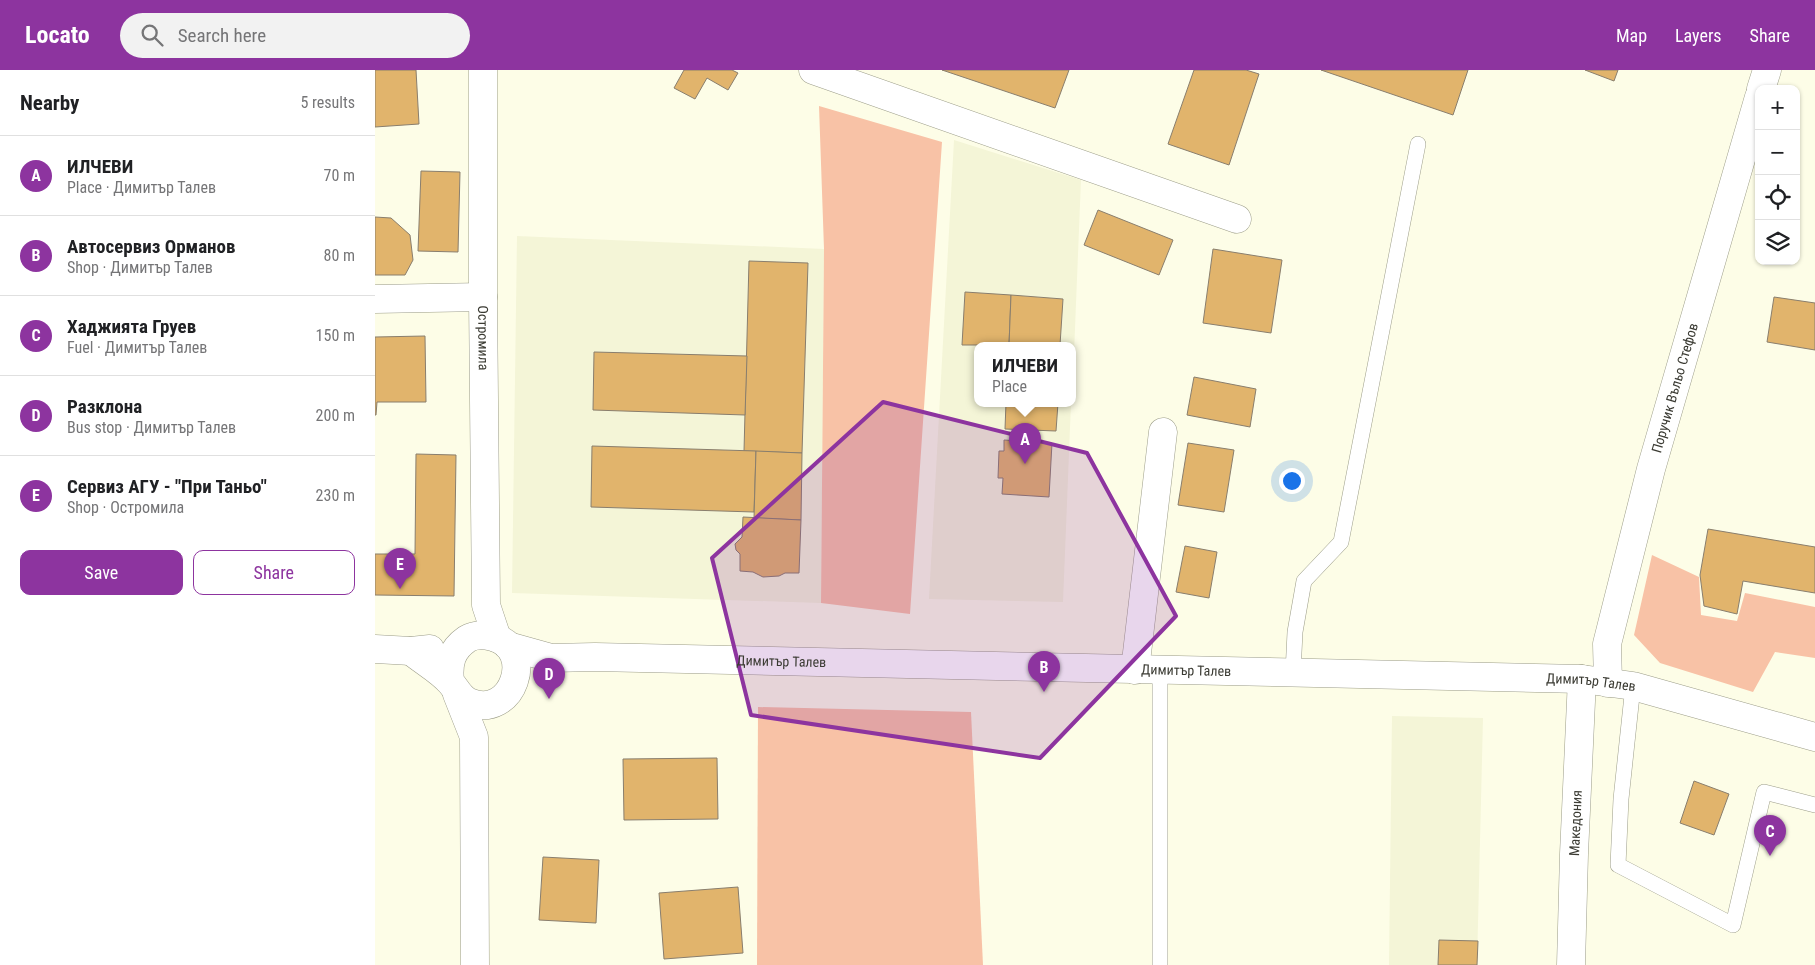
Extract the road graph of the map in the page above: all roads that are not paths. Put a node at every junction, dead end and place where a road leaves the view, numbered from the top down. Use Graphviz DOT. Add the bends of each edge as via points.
graph roads {
  1 [pos="483,70"];
  2 [pos="813,70"];
  3 [pos="1767,70"];
  4 [pos="1762,85"];
  5 [pos="1755,111"];
  6 [pos="1418,144"];
  7 [pos="1237,219"];
  8 [pos="483,297"];
  9 [pos="375,299"];
  10 [pos="1163,432"];
  11 [pos="486,605"];
  12 [pos="465,641"];
  13 [pos="503,642"];
  14 [pos="375,649"];
  15 [pos="411,651"];
  16 [pos="551,658"];
  17 [pos="1148,670"];
  18 [pos="1293,673"];
  19 [pos="1608,683"];
  20 [pos="454,688"];
  21 [pos="504,693"];
  22 [pos="474,737"];
  23 [pos="1815,737"];
  24 [pos="1815,804"];
  25 [pos="475,965"];
  26 [pos="1160,965"];
  27 [pos="1571,965"];
  1 -- 8 [label="street, Остромила"];
  2 -- 7 [label="street"];
  3 -- 4 [label="street"];
  5 -- 19 [label="street, Поручик Въльо Стефов" via="1651,469 1607,644"];
  6 -- 18 [label="lane" via="1341,542 1304,581 1295,632"];
  8 -- 9 [label="street"];
  8 -- 11 [label="street, Остромила"];
  10 -- 17 [label="street"];
  11 -- 12 [label="street, Остромила"];
  11 -- 13 [label="street, Остромила"];
  12 -- 13 [label="street" via="484,635"];
  12 -- 15 [label="street"];
  12 -- 20 [label="street" via="451,655 448,669"];
  13 -- 16 [label="street, Димитър Талев"];
  13 -- 21 [label="street" via="515,658 517,671"];
  14 -- 15 [label="street"];
  15 -- 20 [label="street"];
  16 -- 17 [label="street, Димитър Талев"];
  16 -- 21 [label="street"];
  17 -- 18 [label="street, Димитър Талев"];
  17 -- 26 [label="lane"];
  18 -- 19 [label="street, Димитър Талев"];
  19 -- 23 [label="street, Димитър Талев"];
  19 -- 24 [label="lane" via="1621,799 1618,865 1733,925 1764,792"];
  19 -- 27 [label="street, Македония" via="1574,854"];
  20 -- 21 [label="street" via="469,702 482,704"];
  20 -- 22 [label="street"];
  21 -- 22 [label="street"];
  22 -- 25 [label="street"];
}
